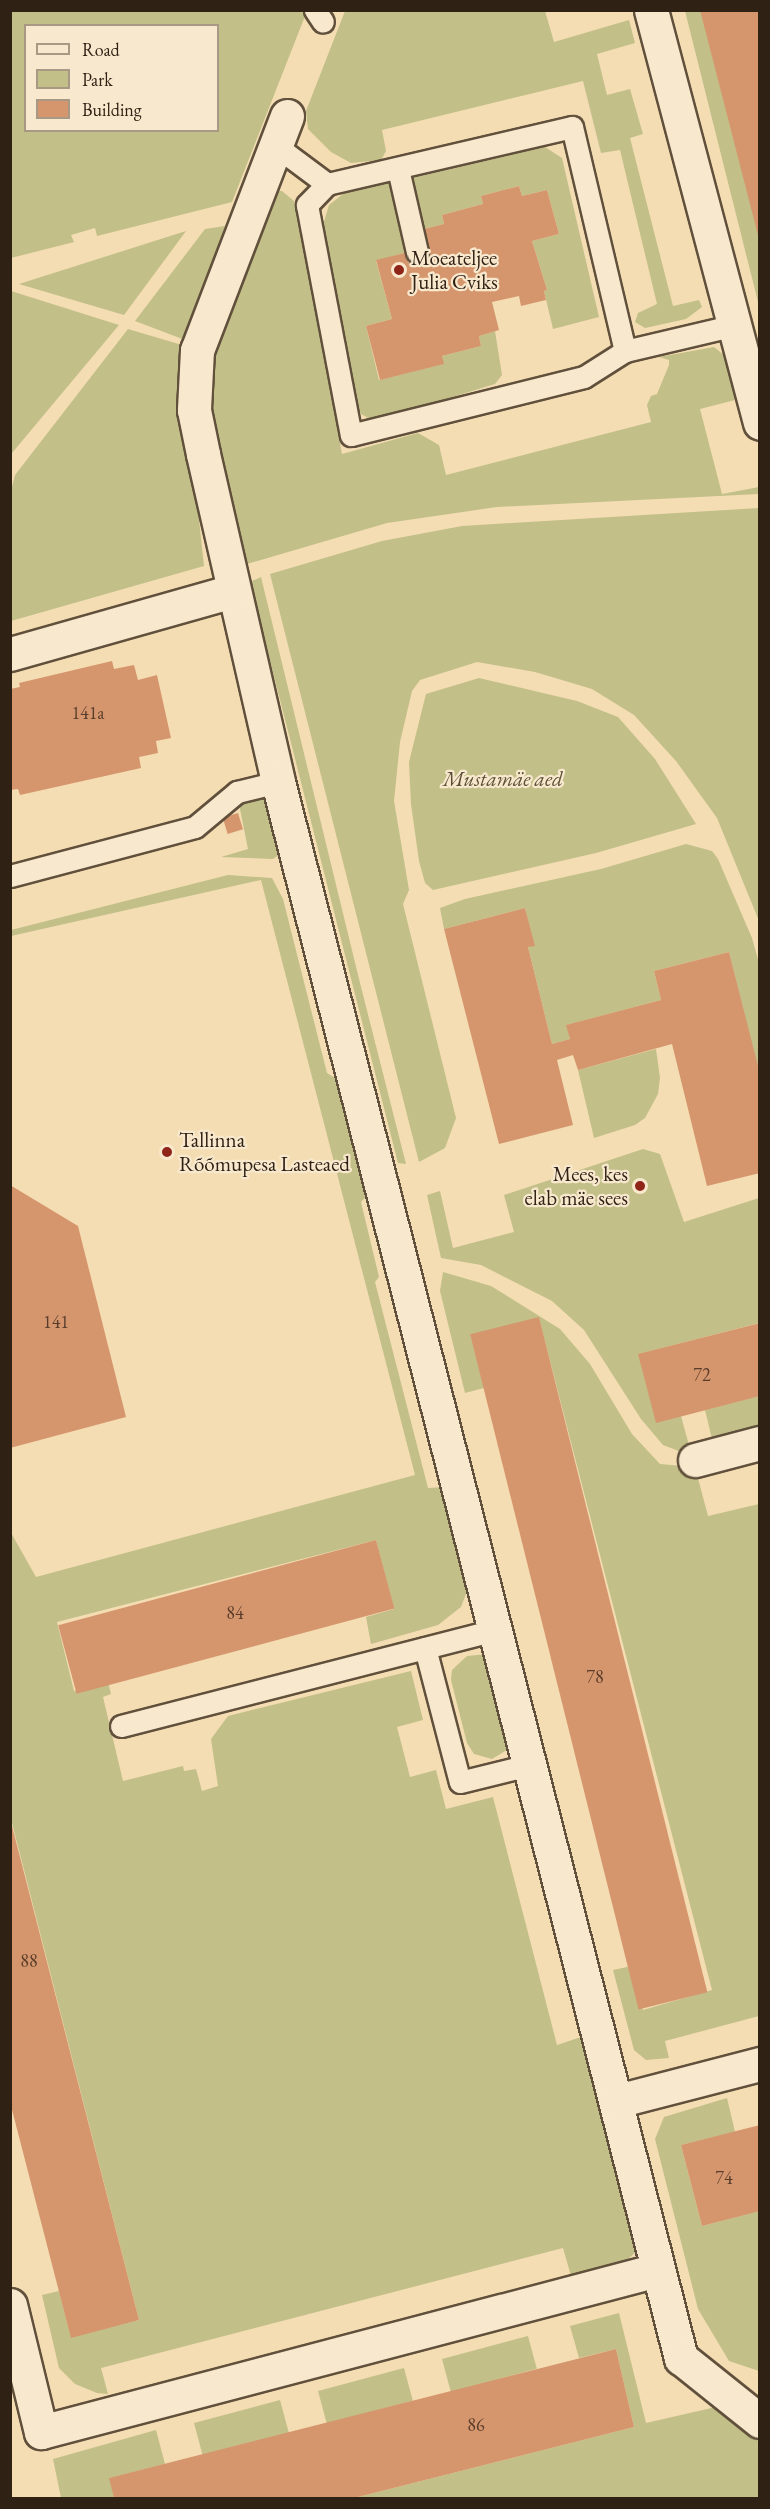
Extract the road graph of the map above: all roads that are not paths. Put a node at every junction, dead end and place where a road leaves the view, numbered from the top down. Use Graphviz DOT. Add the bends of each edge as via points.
graph roads {
  1 [pos="651,10"];
  2 [pos="281,131"];
  3 [pos="398,169"];
  4 [pos="327,184"];
  5 [pos="417,252"];
  6 [pos="731,326"];
  7 [pos="625,351"];
  8 [pos="759,423"];
  9 [pos="233,591"];
  10 [pos="10,654"];
  11 [pos="278,782"];
  12 [pos="10,876"];
  13 [pos="759,1443"];
  14 [pos="695,1461"];
  15 [pos="494,1630"];
  16 [pos="425,1648"];
  17 [pos="121,1726"];
  18 [pos="529,1765"];
  19 [pos="759,2064"];
  20 [pos="616,2101"];
  21 [pos="657,2270"];
  22 [pos="10,2305"];
  23 [pos="759,2421"];
  1 -- 6 [label="street"];
  2 -- 4 [label="lane"];
  2 -- 9 [label="street" via="197,350 194,410"];
  3 -- 4 [label="lane"];
  3 -- 5 [label="lane"];
  3 -- 7 [label="lane" via="572,127"];
  4 -- 7 [label="lane" via="307,205 351,435 584,377"];
  6 -- 7 [label="lane"];
  6 -- 8 [label="street"];
  9 -- 10 [label="street"];
  9 -- 11 [label="street"];
  11 -- 12 [label="lane" via="237,792 195,827"];
  11 -- 15 [label="street"];
  13 -- 14 [label="street"];
  15 -- 16 [label="lane"];
  15 -- 18 [label="street"];
  16 -- 17 [label="lane"];
  16 -- 18 [label="lane" via="460,1782"];
  18 -- 20 [label="street"];
  19 -- 20 [label="street"];
  20 -- 21 [label="street"];
  21 -- 22 [label="street" via="41,2432"];
  21 -- 23 [label="street" via="681,2358"];
}
